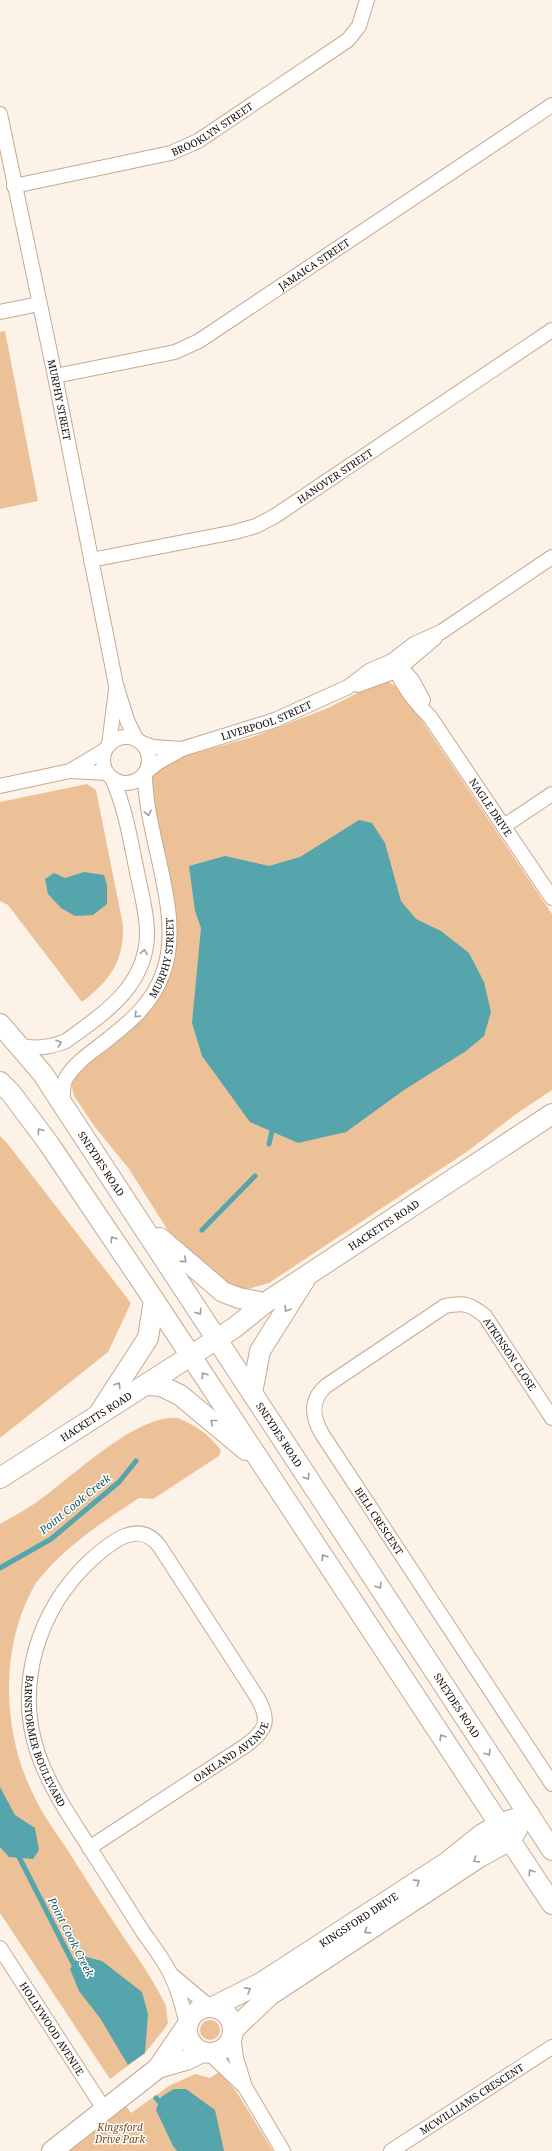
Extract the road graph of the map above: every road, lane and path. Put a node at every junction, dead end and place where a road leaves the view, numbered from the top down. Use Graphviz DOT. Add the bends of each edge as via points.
graph roads {
  1 [pos="367,0"];
  2 [pos="552,105"];
  3 [pos="0,114"];
  4 [pos="2,140"];
  5 [pos="14,186"];
  6 [pos="39,304"];
  7 [pos="0,312"];
  8 [pos="552,330"];
  9 [pos="55,376"];
  10 [pos="552,557"];
  11 [pos="91,560"];
  12 [pos="397,667"];
  13 [pos="116,685"];
  14 [pos="139,741"];
  15 [pos="107,747"];
  16 [pos="182,749"];
  17 [pos="70,771"];
  18 [pos="145,773"];
  19 [pos="109,775"];
  20 [pos="0,786"];
  21 [pos="552,794"];
  22 [pos="504,826"];
  23 [pos="552,898"];
  24 [pos="0,1024"];
  25 [pos="20,1046"];
  26 [pos="0,1082"];
  27 [pos="63,1105"];
  28 [pos="552,1114"];
  29 [pos="135,1215"];
  30 [pos="307,1276"];
  31 [pos="154,1300"];
  32 [pos="265,1303"];
  33 [pos="457,1303"];
  34 [pos="218,1339"];
  35 [pos="191,1356"];
  36 [pos="147,1385"];
  37 [pos="252,1394"];
  38 [pos="97,1417"];
  39 [pos="552,1418"];
  40 [pos="264,1466"];
  41 [pos="0,1478"];
  42 [pos="150,1536"];
  43 [pos="552,1784"];
  44 [pos="529,1814"];
  45 [pos="504,1832"];
  46 [pos="89,1848"];
  47 [pos="552,1850"];
  48 [pos="552,1904"];
  49 [pos="0,1948"];
  50 [pos="171,1974"];
  51 [pos="212,2007"];
  52 [pos="187,2026"];
  53 [pos="233,2033"];
  54 [pos="552,2047"];
  55 [pos="206,2053"];
  56 [pos="158,2068"];
  57 [pos="245,2087"];
  58 [pos="104,2109"];
  59 [pos="52,2151"];
  60 [pos="283,2151"];
  61 [pos="391,2151"];
  1 -- 5 [label="street, BROOKLYN STREET" via="359,26 348,40 198,141 171,153"];
  2 -- 9 [label="street, JAMAICA STREET" via="200,341 175,352"];
  3 -- 4 [label="street, MURPHY STREET"];
  4 -- 5 [label="street, MURPHY STREET"];
  5 -- 6 [label="street, MURPHY STREET"];
  6 -- 7 [label="street"];
  6 -- 9 [label="street, MURPHY STREET"];
  8 -- 11 [label="street, HANOVER STREET" via="275,516 256,526"];
  9 -- 11 [label="street, MURPHY STREET"];
  10 -- 12 [label="street, LIVERPOOL STREET" via="441,632 414,644"];
  11 -- 13 [label="street, MURPHY STREET"];
  12 -- 16 [label="street, LIVERPOOL STREET" via="369,671 348,687 324,700 275,720"];
  12 -- 22 [label="street, NAGLE DRIVE" via="414,700 430,716"];
  13 -- 14 [label="street, MURPHY STREET" via="127,720"];
  13 -- 15 [label="street, MURPHY STREET"];
  14 -- 15 [label="street" via="124,737 113,741"];
  14 -- 16 [label="street, LIVERPOOL STREET" via="153,747"];
  14 -- 18 [label="street" via="148,754"];
  15 -- 17 [label="street"];
  15 -- 19 [label="street" via="103,764"];
  16 -- 18 [label="street, LIVERPOOL STREET"];
  17 -- 19 [label="street"];
  17 -- 20 [label="street"];
  18 -- 19 [label="street" via="129,783 123,783"];
  18 -- 27 [label="street, MURPHY STREET, one-way" via="146,807 169,916 171,938 166,965 158,985 139,1013 74,1067 63,1086"];
  25 -- 19 [label="street, MURPHY STREET, one-way" via="50,1046 66,1041 118,1001 133,983 142,963 147,939 146,914 123,803"];
  21 -- 22 [label="street"];
  22 -- 23 [label="street, NAGLE DRIVE"];
  24 -- 25 [label="main road, SNEYDES ROAD"];
  25 -- 27 [label="main road, SNEYDES ROAD"];
  31 -- 26 [label="main road, one-way" via="49,1144"];
  27 -- 29 [label="main road, SNEYDES ROAD"];
  28 -- 30 [label="main road, HACKETTS ROAD"];
  29 -- 32 [label="main road, one-way" via="223,1292"];
  29 -- 34 [label="main road, SNEYDES ROAD, one-way"];
  30 -- 32 [label="main road, HACKETTS ROAD"];
  30 -- 37 [label="main road, one-way" via="260,1351"];
  31 -- 35 [label="main road"];
  38 -- 31 [label="main road, one-way" via="148,1338"];
  32 -- 34 [label="main road, HACKETTS ROAD"];
  33 -- 39 [label="street, ATKINSON CLOSE" via="472,1306 485,1316"];
  33 -- 43 [label="street, BELL CRESCENT" via="445,1306 326,1386 315,1401 314,1414 320,1431"];
  34 -- 35 [label="main road, HACKETTS ROAD"];
  34 -- 37 [label="main road, SNEYDES ROAD"];
  35 -- 36 [label="main road, HACKETTS ROAD"];
  40 -- 35 [label="main road, one-way"];
  36 -- 38 [label="main road, HACKETTS ROAD"];
  40 -- 36 [label="main road, one-way" via="180,1395 161,1386"];
  37 -- 44 [label="main road, SNEYDES ROAD, one-way"];
  38 -- 41 [label="main road, HACKETTS ROAD"];
  45 -- 40 [label="main road, one-way"];
  42 -- 46 [label="street, BARNSTORMER BOULEVARD" via="134,1533 119,1539 99,1553 77,1574 51,1611 39,1640 31,1674 29,1707 38,1755 51,1786"];
  42 -- 46 [label="street, OAKLAND AVENUE" via="160,1547 257,1696 265,1713 264,1726 259,1735 245,1746"];
  44 -- 45 [label="main road"];
  44 -- 47 [label="main road, SNEYDES ROAD"];
  48 -- 45 [label="main road, one-way"];
  51 -- 45 [label="main road, KINGSFORD DRIVE, one-way" via="262,1982 446,1863 481,1835"];
  45 -- 53 [label="main road, KINGSFORD DRIVE, one-way" via="478,1858 288,1982 258,2005"];
  46 -- 50 [label="street, BARNSTORMER BOULEVARD"];
  49 -- 58 [label="street, HOLLYWOOD AVENUE"];
  50 -- 51 [label="street, BARNSTORMER BOULEVARD"];
  50 -- 52 [label="street, BARNSTORMER BOULEVARD"];
  51 -- 52 [label="main road" via="195,2012"];
  51 -- 53 [label="main road" via="222,2010 229,2017"];
  52 -- 55 [label="main road" via="187,2036 191,2044"];
  52 -- 56 [label="main road"];
  53 -- 55 [label="main road" via="224,2048"];
  53 -- 57 [label="street" via="236,2058"];
  54 -- 61 [label="street, MCWILLIAMS CRESCENT"];
  55 -- 56 [label="main road"];
  55 -- 57 [label="street"];
  56 -- 58 [label="main road"];
  57 -- 60 [label="street"];
  58 -- 59 [label="main road"];
}
